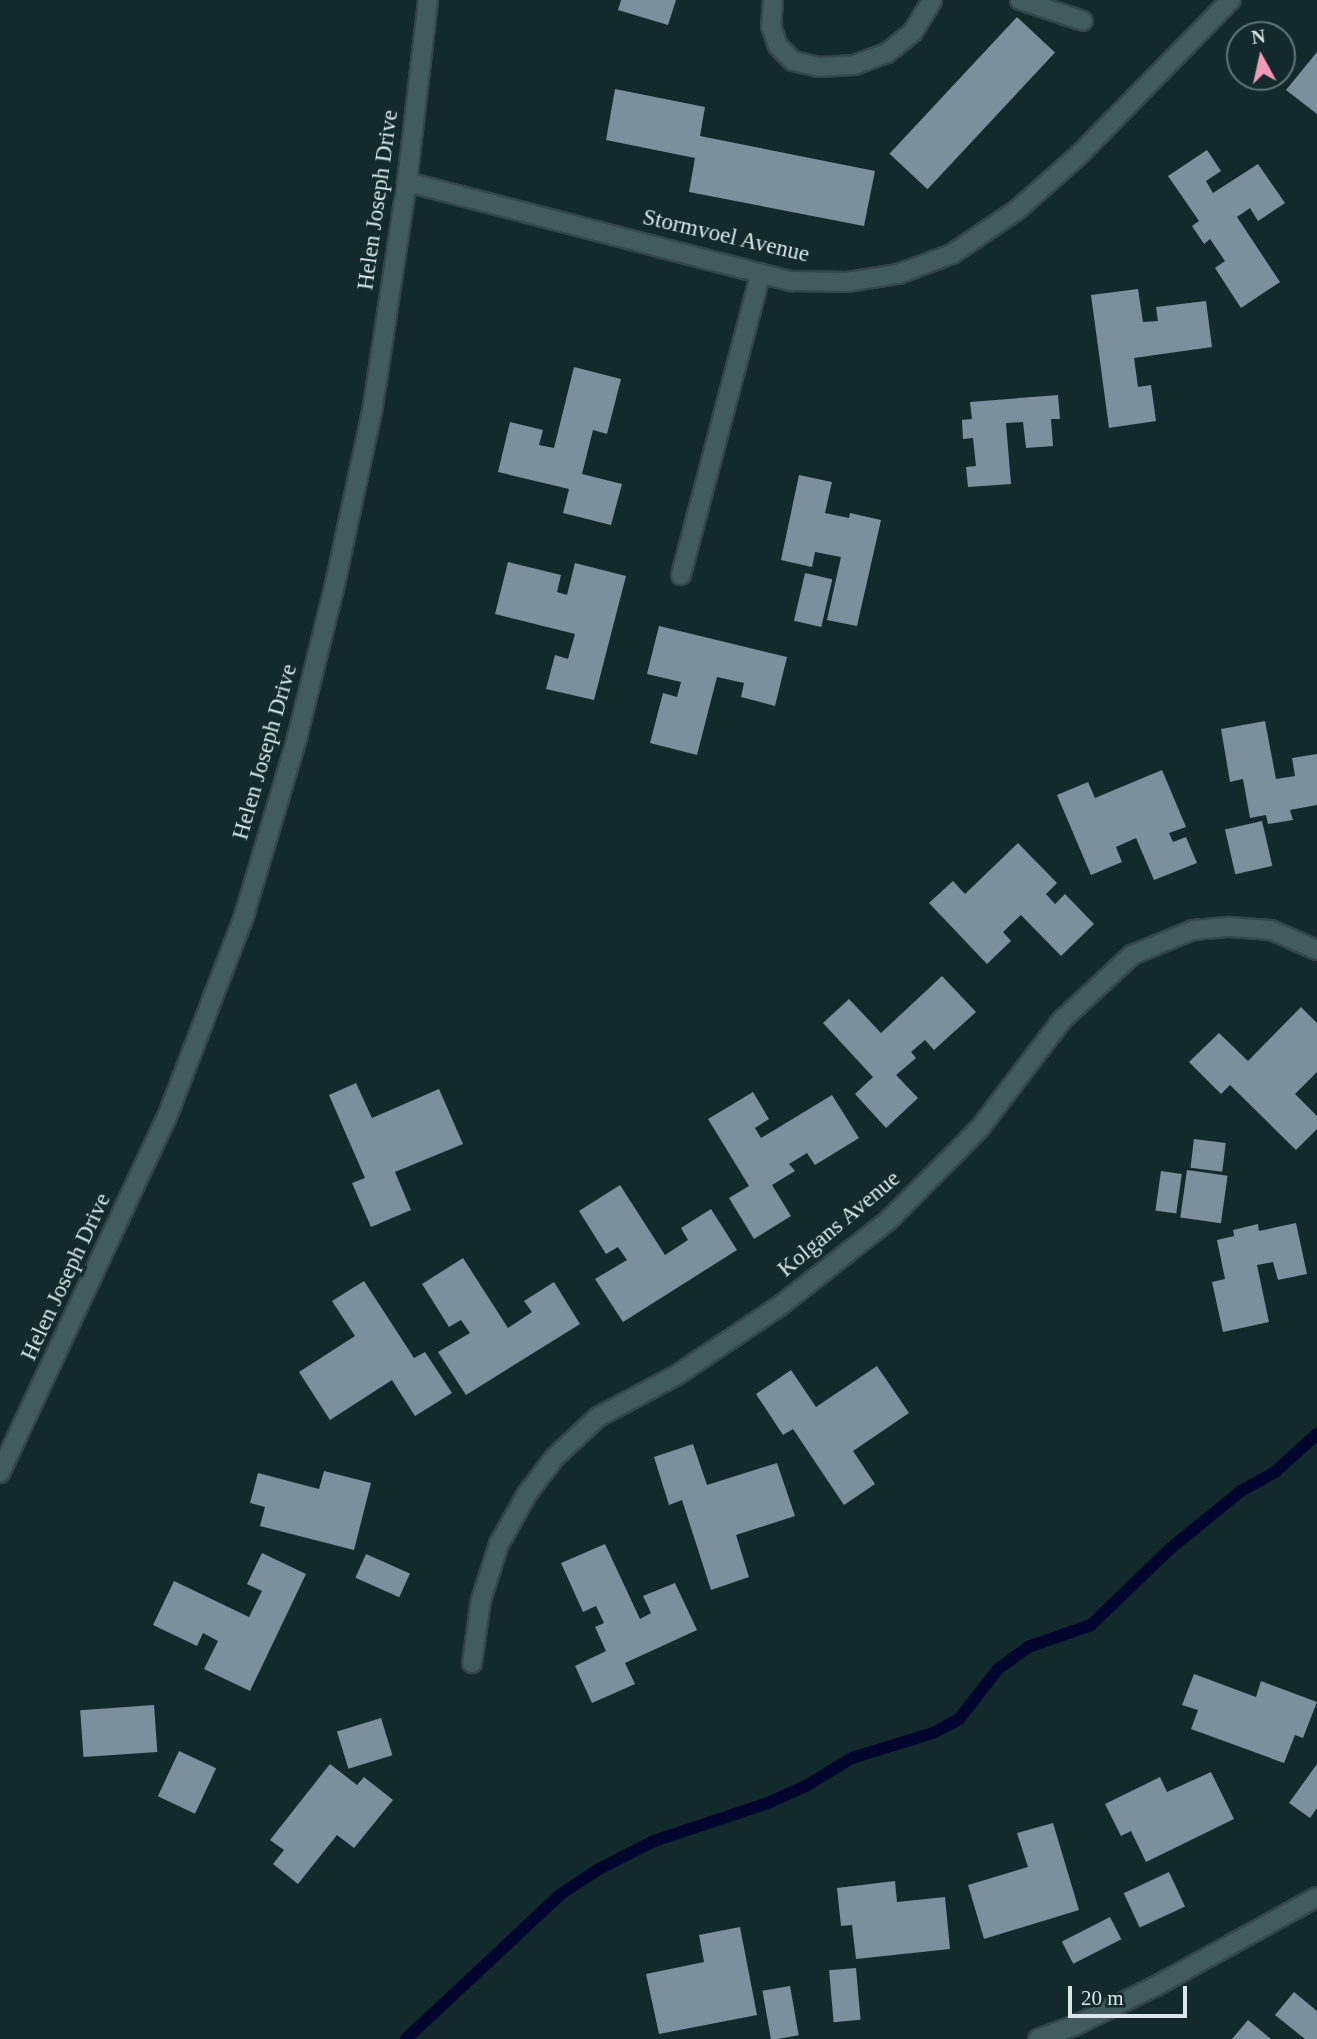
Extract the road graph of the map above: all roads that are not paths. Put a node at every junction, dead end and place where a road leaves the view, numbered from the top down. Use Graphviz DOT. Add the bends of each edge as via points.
graph roads {
  1 [pos="428,0"];
  2 [pos="773,0"];
  3 [pos="932,0"];
  4 [pos="1020,0"];
  5 [pos="1231,0"];
  6 [pos="1083,21"];
  7 [pos="407,181"];
  8 [pos="761,273"];
  9 [pos="681,575"];
  10 [pos="1317,950"];
  11 [pos="0,1473"];
  12 [pos="472,1662"];
  13 [pos="1317,1897"];
  14 [pos="1038,2039"];
  1 -- 7 [label="street, Helen Joseph Drive"];
  2 -- 3 [label="street" via="771,26 778,46 793,61 818,67 854,65 887,53 913,32"];
  4 -- 6 [label="street"];
  5 -- 8 [label="street, Stormvoel Avenue" via="1079,155 1017,210 952,254 898,274 847,282 791,281"];
  7 -- 8 [label="street, Stormvoel Avenue"];
  7 -- 11 [label="street, Helen Joseph Drive" via="373,407 335,584 297,738 244,915 167,1117"];
  8 -- 9 [label="street"];
  10 -- 12 [label="street, Kolgans Avenue" via="1271,930 1230,927 1193,930 1132,954 1062,1020 979,1128 889,1220 770,1313 677,1375 598,1417 555,1457 527,1494 499,1544 481,1600"];
  13 -- 14 [label="street" via="1157,1986"];
}
